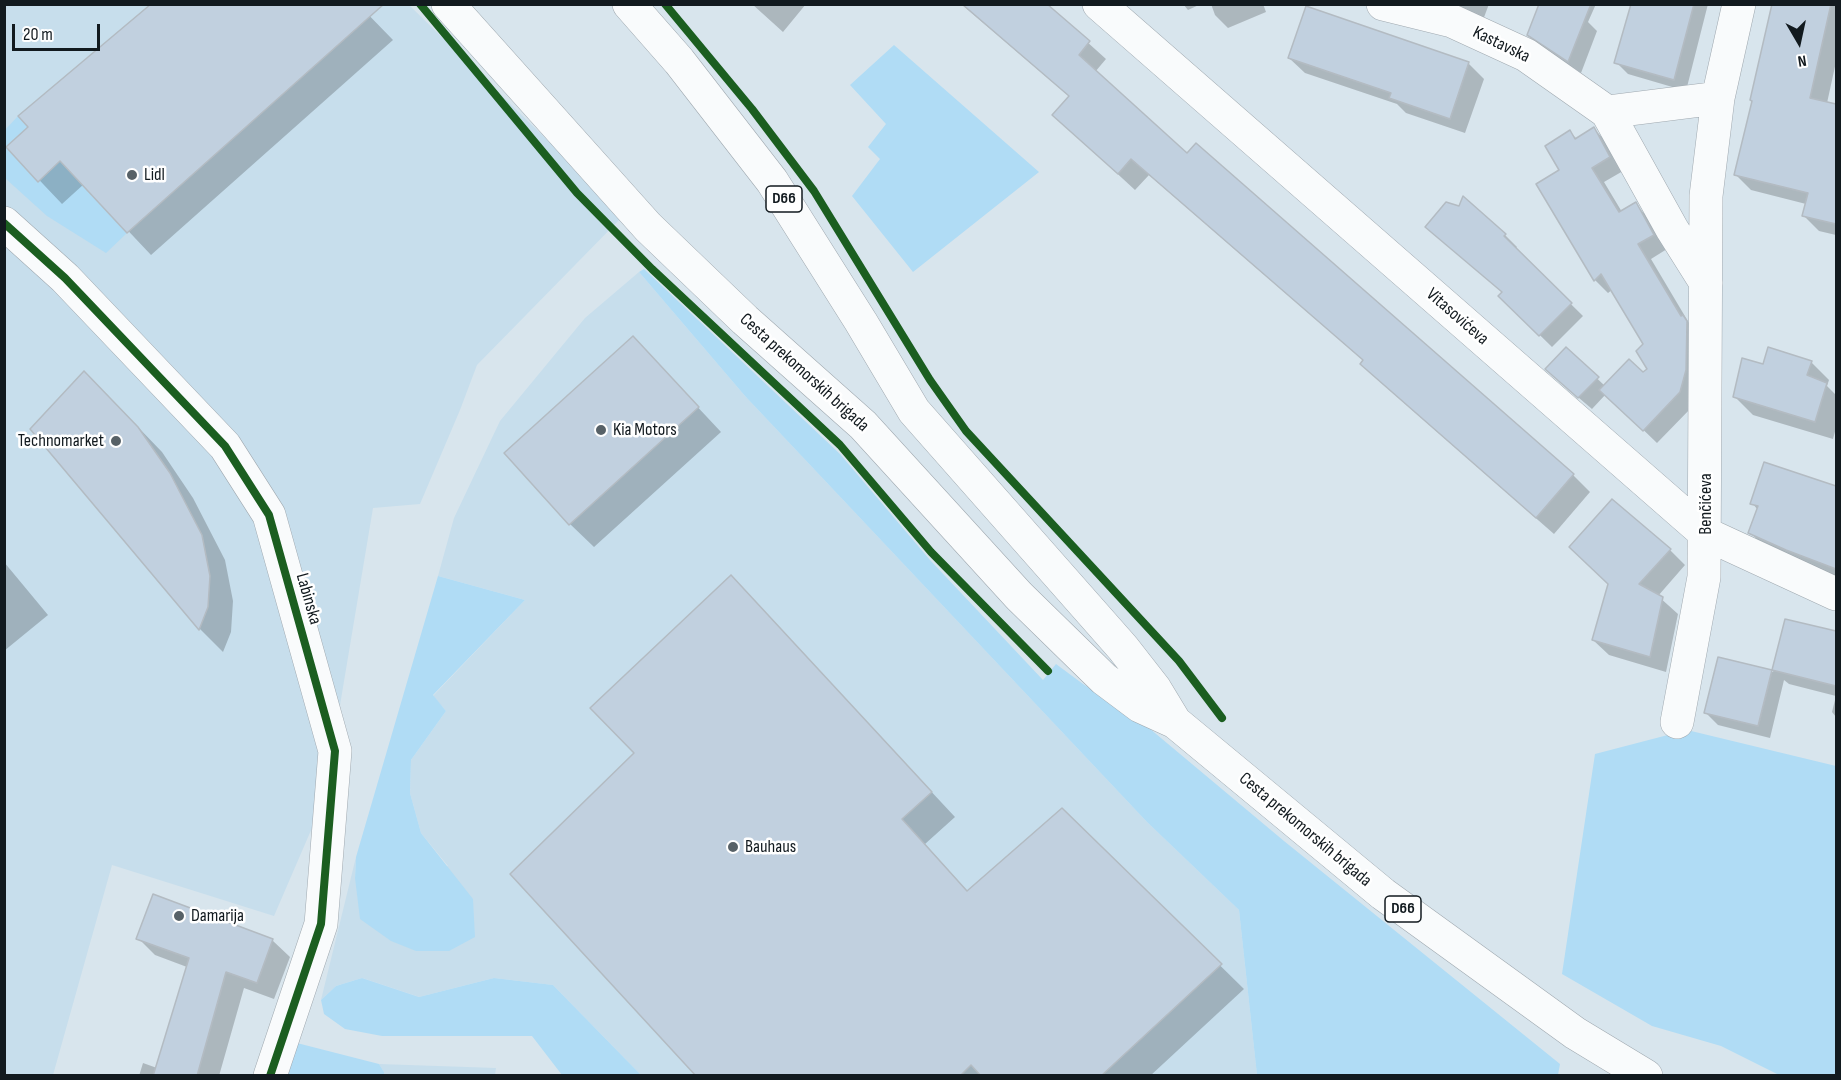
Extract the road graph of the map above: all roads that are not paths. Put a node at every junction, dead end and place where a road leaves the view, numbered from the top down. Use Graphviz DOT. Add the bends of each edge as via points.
graph roads {
  1 [pos="448,4"];
  2 [pos="629,4"];
  3 [pos="1099,4"];
  4 [pos="1383,4"];
  5 [pos="1738,4"];
  6 [pos="1718,98"];
  7 [pos="1607,112"];
  8 [pos="4,223"];
  9 [pos="1706,283"];
  10 [pos="1706,534"];
  11 [pos="1836,594"];
  12 [pos="1175,722"];
  13 [pos="1677,722"];
  14 [pos="270,1076"];
  15 [pos="1646,1076"];
  1 -- 12 [label="street, Cesta prekomorskih brigada / D66" via="648,227 863,425 1019,596 1104,679 1140,706"];
  2 -- 12 [label="street, Cesta prekomorskih brigada / D66" via="679,61 772,181 914,411 1123,648 1155,688"];
  3 -- 10 [label="street, Vitasovićeva"];
  4 -- 7 [label="street, Kastavska" via="1452,21 1526,55"];
  5 -- 6 [label="street, Benčićeva"];
  6 -- 7 [label="street"];
  6 -- 9 [label="street, Benčićeva" via="1706,196"];
  7 -- 9 [label="street"];
  8 -- 14 [label="street, Labinska" via="64,278 225,446 269,515 335,751 321,924"];
  9 -- 10 [label="street, Benčićeva"];
  10 -- 11 [label="street, Vitasovićeva"];
  10 -- 13 [label="street, Benčićeva" via="1704,577"];
  12 -- 15 [label="street, Cesta prekomorskih brigada / D66" via="1383,894 1575,1033"];
}
